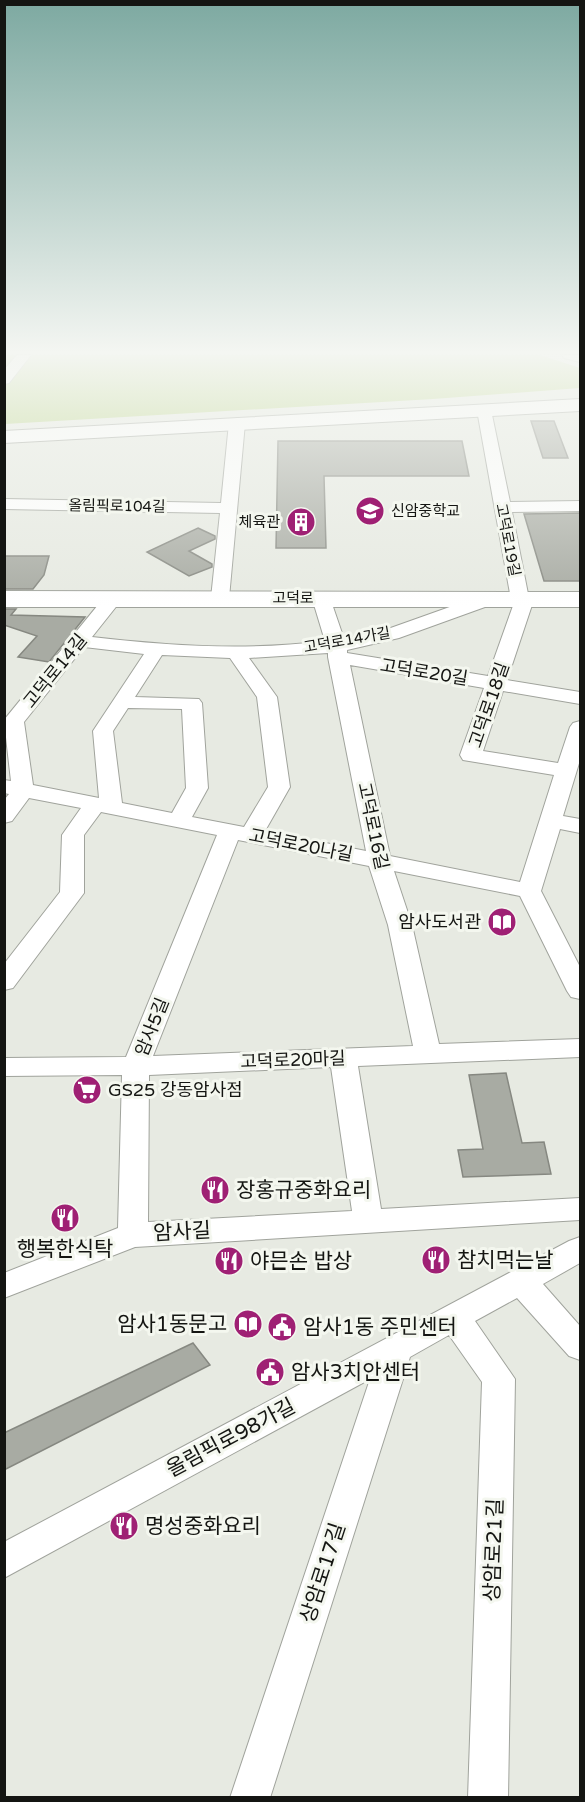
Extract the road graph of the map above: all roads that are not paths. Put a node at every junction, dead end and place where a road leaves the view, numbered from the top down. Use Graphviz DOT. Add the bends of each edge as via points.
graph roads {
  1 [pos="235,439"];
  2 [pos="489,439"];
  3 [pos="4,504"];
  4 [pos="580,506"];
  5 [pos="502,507"];
  6 [pos="229,508"];
  7 [pos="4,598"];
  8 [pos="114,598"];
  9 [pos="220,598"];
  10 [pos="321,598"];
  11 [pos="489,598"];
  12 [pos="522,599"];
  13 [pos="580,600"];
  14 [pos="79,641"];
  15 [pos="156,651"];
  16 [pos="337,651"];
  17 [pos="235,652"];
  18 [pos="497,684"];
  19 [pos="580,698"];
  20 [pos="123,702"];
  21 [pos="580,727"];
  22 [pos="567,771"];
  23 [pos="14,788"];
  24 [pos="103,806"];
  25 [pos="4,816"];
  26 [pos="179,821"];
  27 [pos="551,821"];
  28 [pos="580,826"];
  29 [pos="241,833"];
  30 [pos="379,861"];
  31 [pos="529,891"];
  32 [pos="570,950"];
  33 [pos="4,982"];
  34 [pos="580,991"];
  35 [pos="580,1048"];
  36 [pos="428,1054"];
  37 [pos="343,1058"];
  38 [pos="4,1066"];
  39 [pos="136,1066"];
  40 [pos="580,1209"];
  41 [pos="368,1221"];
  42 [pos="133,1235"];
  43 [pos="580,1249"];
  44 [pos="521,1281"];
  45 [pos="4,1286"];
  46 [pos="454,1317"];
  47 [pos="580,1347"];
  48 [pos="396,1348"];
  49 [pos="4,1561"];
  50 [pos="250,1797"];
  51 [pos="488,1797"];
  1 -- 6 [label="street"];
  2 -- 5 [label="street, 고덕로19길"];
  3 -- 6 [label="street, 올림픽로104길"];
  4 -- 5 [label="street"];
  5 -- 12 [label="street, 고덕로19길"];
  6 -- 9 [label="street"];
  7 -- 8 [label="street, 고덕로"];
  8 -- 9 [label="street, 고덕로"];
  8 -- 14 [label="street, 고덕로14길"];
  9 -- 10 [label="street, 고덕로"];
  10 -- 11 [label="street, 고덕로"];
  10 -- 16 [label="street, 고덕로16길"];
  11 -- 12 [label="street, 고덕로"];
  11 -- 16 [label="street, 고덕로14가길"];
  12 -- 13 [label="street, 고덕로"];
  12 -- 18 [label="street, 고덕로18길"];
  14 -- 15 [label="street, 고덕로14가길"];
  14 -- 23 [label="street, 고덕로14길" via="14,721"];
  15 -- 17 [label="street, 고덕로14가길"];
  15 -- 20 [label="street"];
  16 -- 17 [label="street, 고덕로14가길"];
  16 -- 18 [label="street, 고덕로20길"];
  16 -- 30 [label="street, 고덕로16길"];
  17 -- 29 [label="street" via="267,697 279,787"];
  18 -- 19 [label="street, 고덕로20길"];
  18 -- 22 [label="street, 고덕로18길" via="471,755"];
  20 -- 24 [label="street" via="104,731"];
  20 -- 26 [label="street" via="192,703 197,788"];
  21 -- 22 [label="street"];
  22 -- 27 [label="street"];
  23 -- 24 [label="street, 고덕로20나길"];
  23 -- 25 [label="street"];
  24 -- 26 [label="street, 고덕로20나길"];
  24 -- 33 [label="street" via="73,835 72,894"];
  26 -- 29 [label="street, 고덕로20나길"];
  27 -- 28 [label="street"];
  27 -- 31 [label="street"];
  29 -- 30 [label="street, 고덕로20나길"];
  29 -- 39 [label="street, 암사5길"];
  30 -- 31 [label="street, 고덕로20나길"];
  30 -- 36 [label="street, 고덕로16길" via="400,925"];
  31 -- 32 [label="street"];
  32 -- 34 [label="street"];
  35 -- 36 [label="street, 고덕로20마길"];
  36 -- 37 [label="street, 고덕로20마길"];
  37 -- 39 [label="street, 고덕로20마길"];
  37 -- 41 [label="street"];
  38 -- 39 [label="street, 고덕로20마길"];
  39 -- 42 [label="street, 암사5길"];
  40 -- 41 [label="street, 암사길"];
  41 -- 42 [label="street, 암사길"];
  42 -- 45 [label="street, 암사길"];
  43 -- 44 [label="street, 올림픽로98가길"];
  44 -- 46 [label="street, 올림픽로98가길"];
  44 -- 47 [label="street"];
  46 -- 48 [label="street, 올림픽로98가길"];
  46 -- 51 [label="street, 상암로21길" via="499,1379"];
  48 -- 49 [label="street, 올림픽로98가길"];
  48 -- 50 [label="street, 상암로17길"];
}
